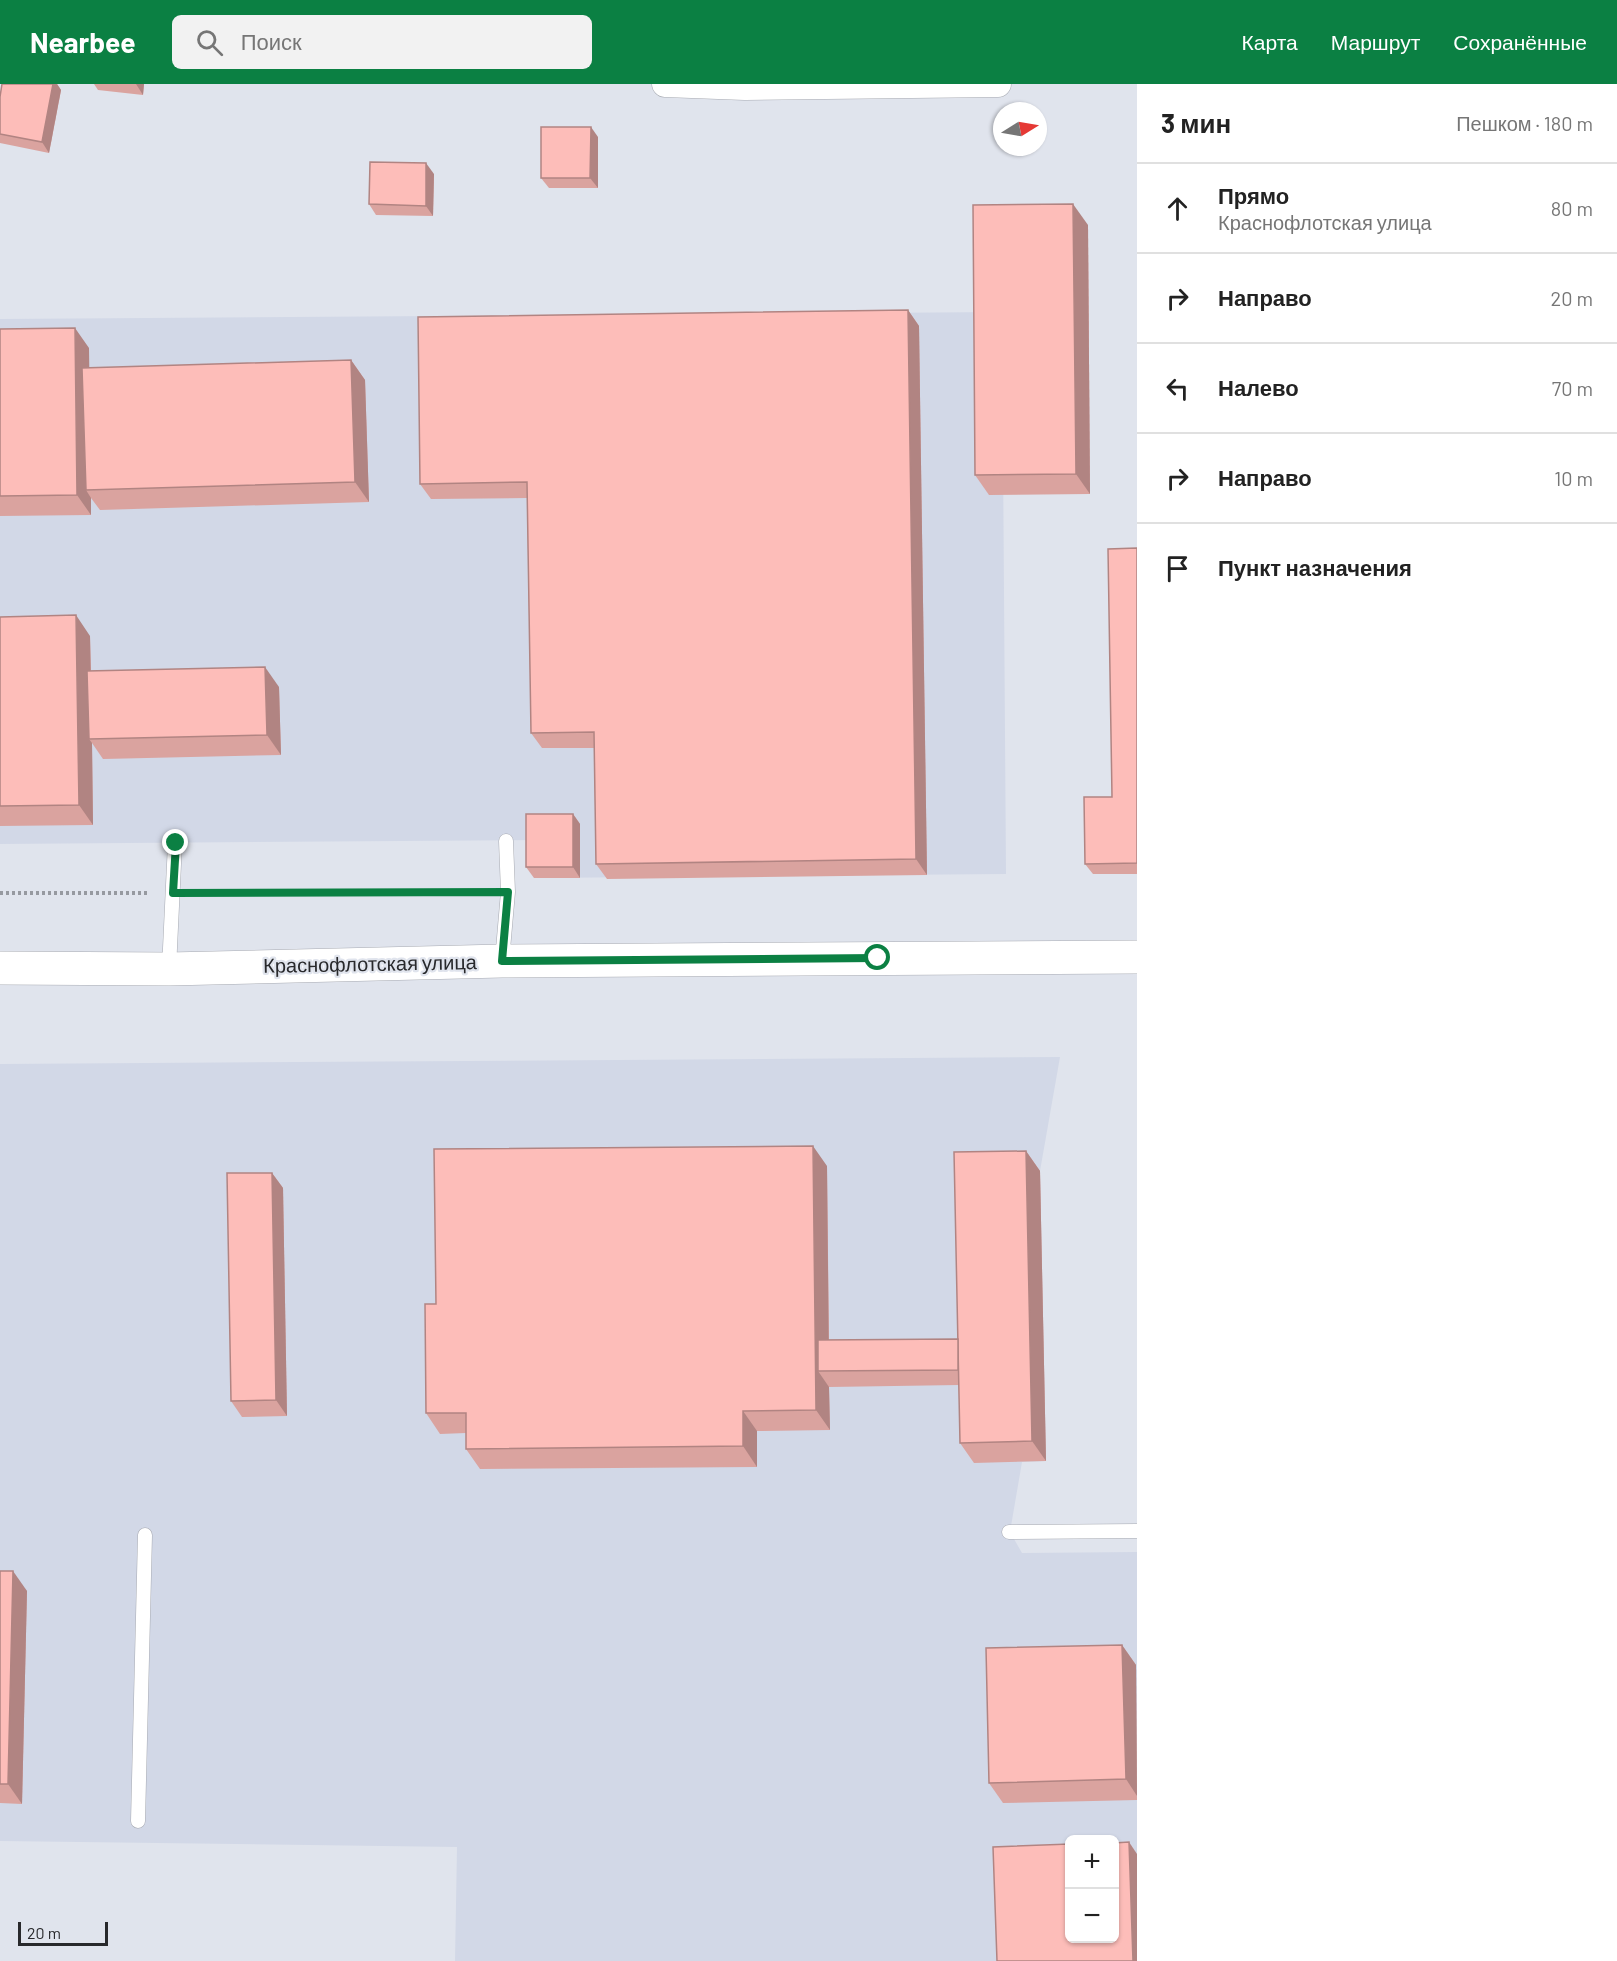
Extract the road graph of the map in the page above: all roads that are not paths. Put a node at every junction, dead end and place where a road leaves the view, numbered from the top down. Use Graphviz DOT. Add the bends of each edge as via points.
graph roads {
  1 [pos="665,84"];
  2 [pos="998,84"];
  3 [pos="745,86"];
  4 [pos="506,841"];
  5 [pos="176,843"];
  6 [pos="1137,957"];
  7 [pos="502,961"];
  8 [pos="0,968"];
  9 [pos="169,969"];
  10 [pos="1137,1531"];
  11 [pos="1010,1532"];
  12 [pos="145,1535"];
  13 [pos="138,1821"];
  1 -- 3 [label="street"];
  2 -- 3 [label="street"];
  4 -- 7 [label="lane" via="508,892"];
  5 -- 9 [label="lane"];
  6 -- 7 [label="street, Краснофлотская улица"];
  7 -- 9 [label="street, Краснофлотская улица"];
  8 -- 9 [label="street, Краснофлотская улица"];
  10 -- 11 [label="lane"];
  12 -- 13 [label="lane"];
}
